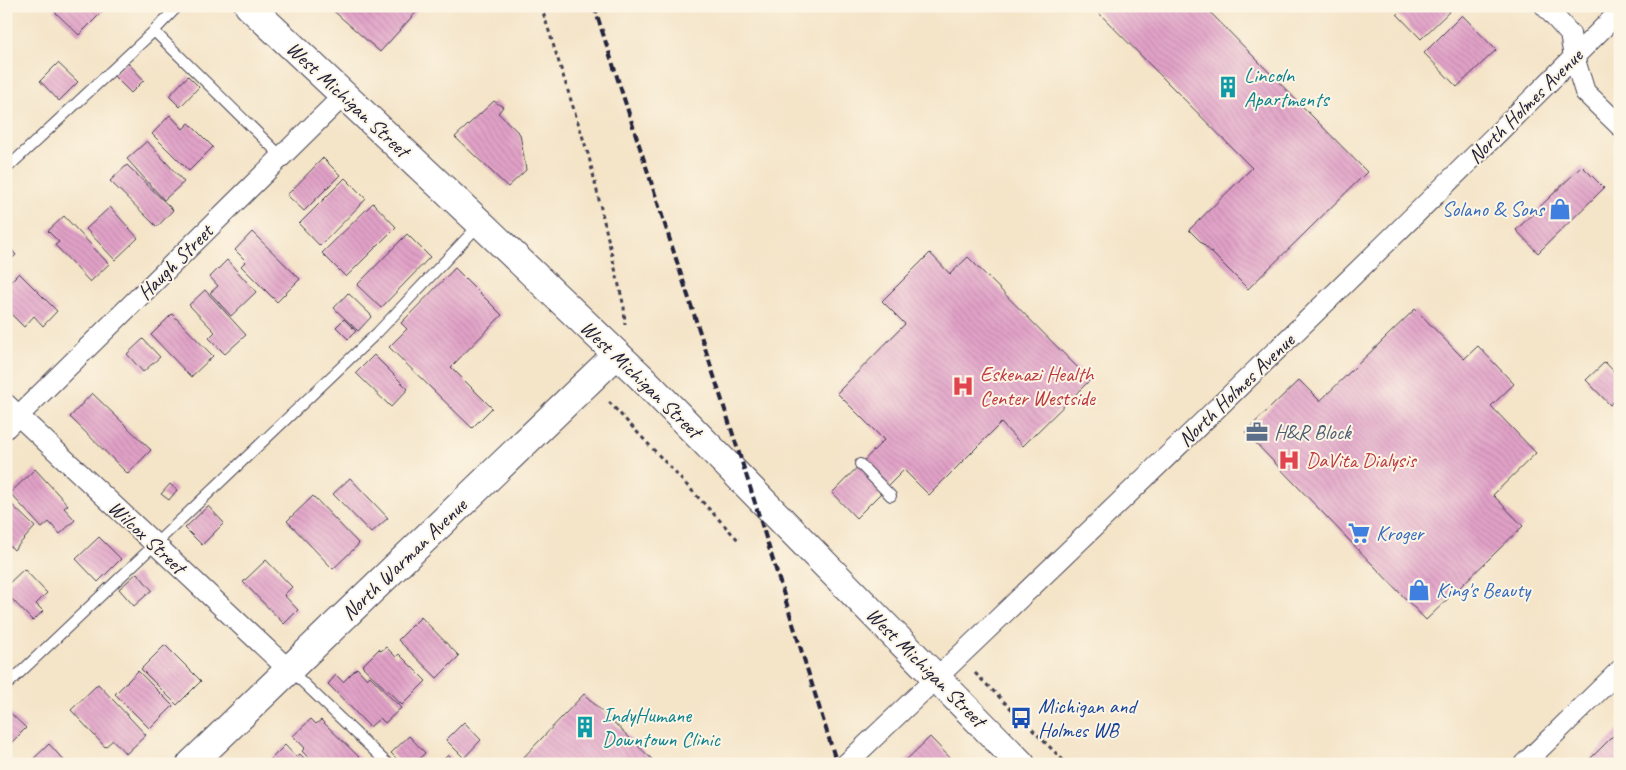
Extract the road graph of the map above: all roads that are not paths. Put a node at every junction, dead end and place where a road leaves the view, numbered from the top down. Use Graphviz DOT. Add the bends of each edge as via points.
graph roads {
  1 [pos="178,6"];
  2 [pos="249,6"];
  3 [pos="1545,6"];
  4 [pos="1620,11"];
  5 [pos="154,31"];
  6 [pos="1574,57"];
  7 [pos="344,95"];
  8 [pos="1620,126"];
  9 [pos="282,157"];
  10 [pos="6,169"];
  11 [pos="480,223"];
  12 [pos="616,354"];
  13 [pos="10,416"];
  14 [pos="860,464"];
  15 [pos="891,496"];
  16 [pos="155,545"];
  17 [pos="289,670"];
  18 [pos="1620,670"];
  19 [pos="936,678"];
  20 [pos="6,686"];
  21 [pos="191,764"];
  22 [pos="388,764"];
  23 [pos="846,764"];
  24 [pos="1021,764"];
  25 [pos="1524,764"];
  1 -- 5 [label="lane"];
  2 -- 7 [label="main road, West Michigan Street"];
  3 -- 6 [label="street" via="1570,34"];
  4 -- 6 [label="street, North Holmes Avenue"];
  5 -- 9 [label="lane"];
  5 -- 10 [label="lane"];
  6 -- 8 [label="street" via="1585,92"];
  6 -- 19 [label="street, North Holmes Avenue" via="1230,397"];
  7 -- 9 [label="street, Haugh Street"];
  7 -- 11 [label="main road, West Michigan Street"];
  9 -- 13 [label="street, Haugh Street"];
  11 -- 12 [label="main road, West Michigan Street"];
  11 -- 16 [label="lane" via="378,332"];
  12 -- 17 [label="main road, North Warman Avenue"];
  12 -- 19 [label="main road, West Michigan Street"];
  13 -- 16 [label="street, Wilcox Street"];
  14 -- 15 [label="lane"];
  16 -- 17 [label="street, Wilcox Street"];
  16 -- 20 [label="lane"];
  17 -- 21 [label="main road, North Warman Avenue"];
  17 -- 22 [label="lane"];
  18 -- 25 [label="street"];
  19 -- 23 [label="street, North Holmes Avenue"];
  19 -- 24 [label="main road, West Michigan Street"];
}
